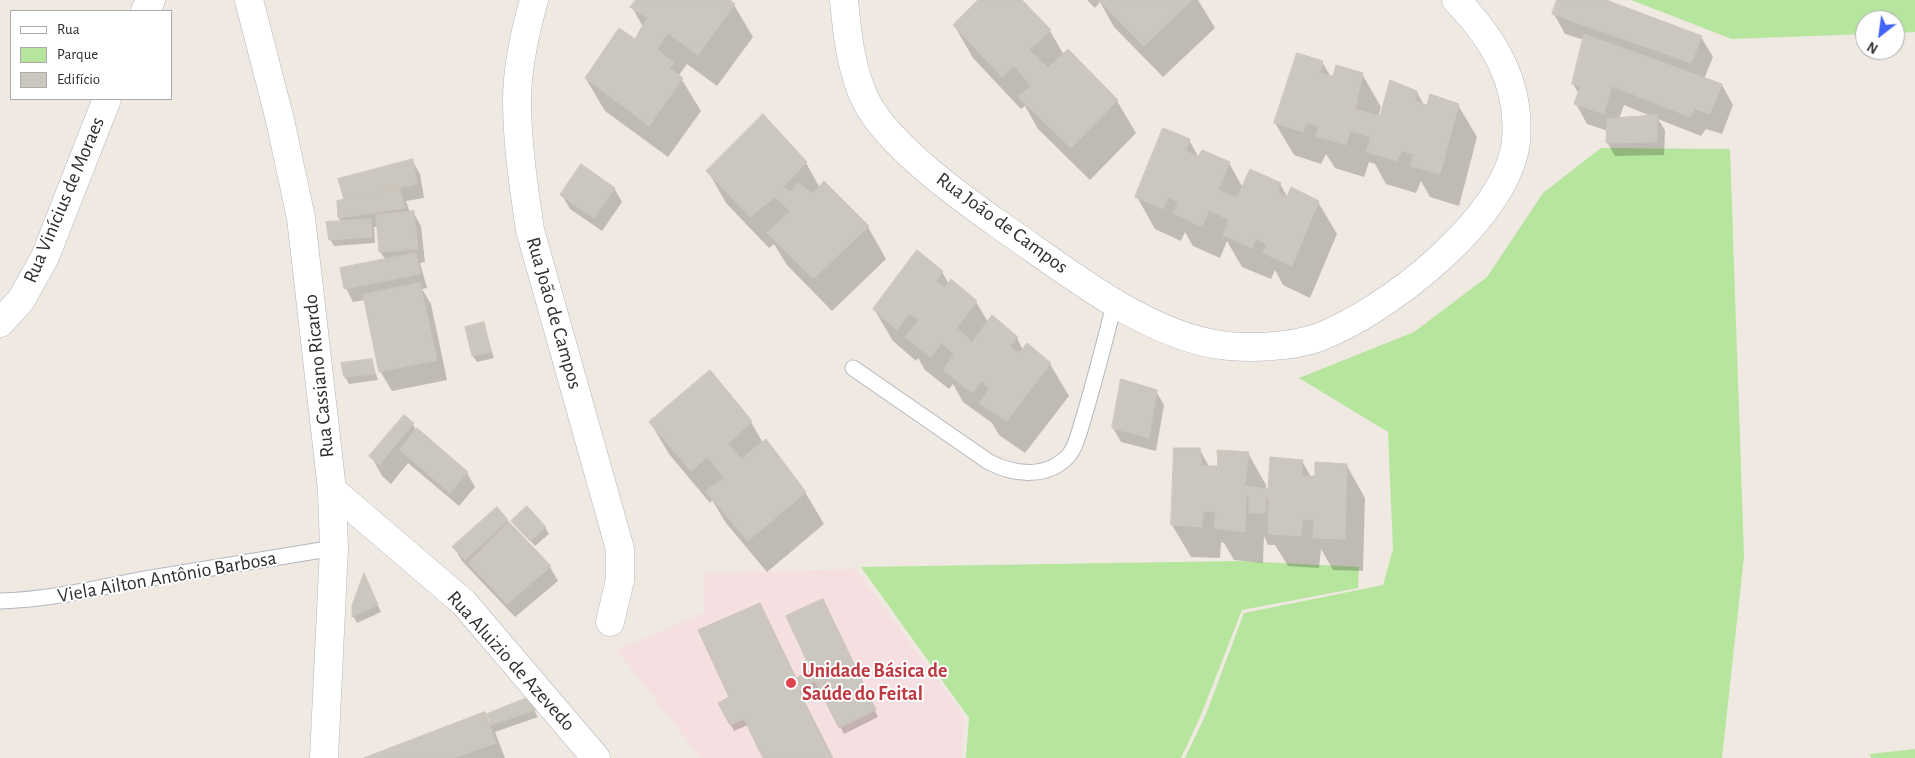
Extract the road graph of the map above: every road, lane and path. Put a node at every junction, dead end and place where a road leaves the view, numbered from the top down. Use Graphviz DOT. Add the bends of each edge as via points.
graph roads {
  1 [pos="249,0"];
  2 [pos="534,0"];
  3 [pos="844,0"];
  4 [pos="1456,0"];
  5 [pos="107,100"];
  6 [pos="1114,304"];
  7 [pos="0,323"];
  8 [pos="853,368"];
  9 [pos="332,490"];
  10 [pos="334,548"];
  11 [pos="0,600"];
  12 [pos="610,622"];
  13 [pos="324,758"];
  14 [pos="596,758"];
  1 -- 9 [label="street, Rua Cassiano Ricardo" via="301,218"];
  2 -- 12 [label="street, Rua João de Campos" via="527,26 517,101 523,184 530,230 620,549 620,580"];
  3 -- 6 [label="street, Rua João de Campos" via="854,64 864,98 877,121 897,142 971,204"];
  4 -- 6 [label="street, Rua João de Campos" via="1478,22 1503,61 1514,98 1516,142 1504,178 1486,208 1442,257 1363,316 1316,339 1271,346 1219,345 1172,332"];
  5 -- 7 [label="street, Rua Vinícius de Moraes" via="45,257 21,300"];
  6 -- 8 [label="lane" via="1093,390 1071,453 1061,464 1038,472 1004,470 989,462"];
  9 -- 10 [label="street, Rua Cassiano Ricardo"];
  9 -- 14 [label="street, Rua Aluizio de Azevedo" via="464,603"];
  10 -- 11 [label="lane, Viela Ailton Antônio Barbosa" via="33,600"];
  10 -- 13 [label="street, Rua Cassiano Ricardo"];
}
